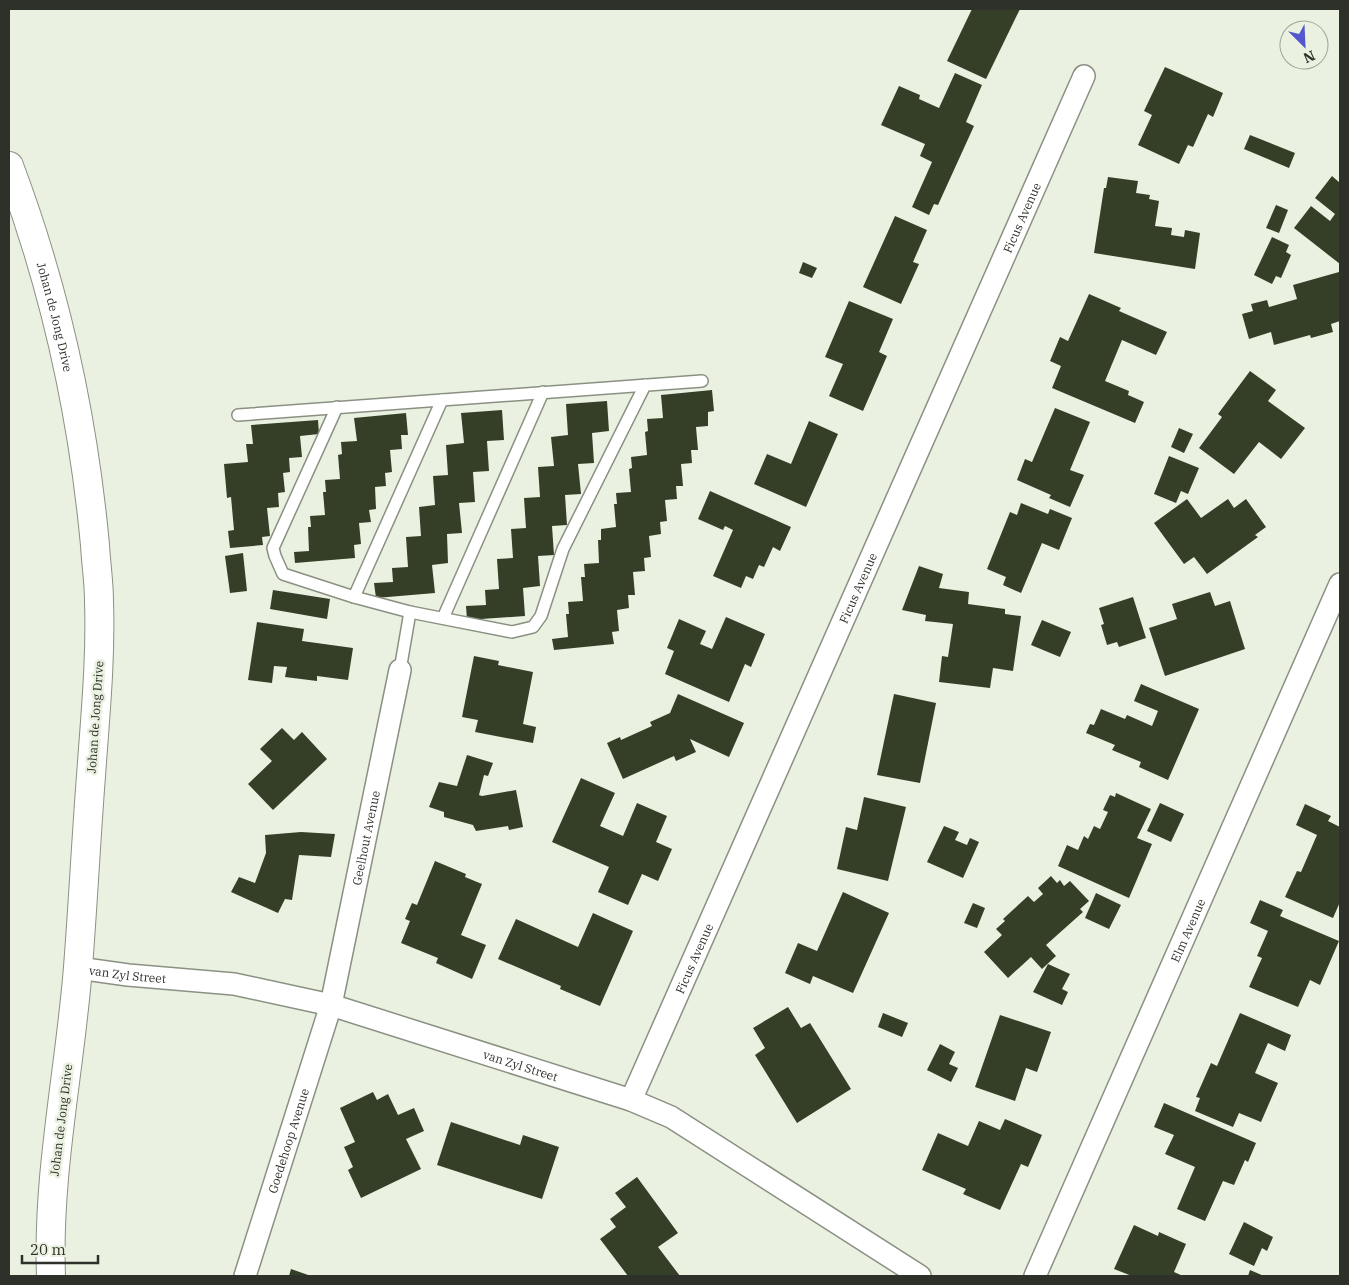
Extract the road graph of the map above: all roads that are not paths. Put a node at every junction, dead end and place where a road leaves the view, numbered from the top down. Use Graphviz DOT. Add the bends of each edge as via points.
graph roads {
  1 [pos="1084,76"];
  2 [pos="9,166"];
  3 [pos="702,381"];
  4 [pos="646,385"];
  5 [pos="543,392"];
  6 [pos="442,400"];
  7 [pos="337,407"];
  8 [pos="238,415"];
  9 [pos="1340,584"];
  10 [pos="354,597"];
  11 [pos="410,612"];
  12 [pos="443,618"];
  13 [pos="400,670"];
  14 [pos="78,968"];
  15 [pos="332,1005"];
  16 [pos="631,1100"];
  17 [pos="51,1276"];
  18 [pos="245,1276"];
  19 [pos="920,1276"];
  20 [pos="1035,1276"];
  1 -- 16 [label="street, Ficus Avenue"];
  2 -- 14 [label="street, Johan de Jong Drive" via="50,288 84,448 92,512 100,660"];
  3 -- 4 [label="lane"];
  4 -- 5 [label="lane"];
  4 -- 12 [label="lane" via="563,549 538,622 533,627 512,632"];
  5 -- 6 [label="lane"];
  5 -- 12 [label="lane"];
  6 -- 7 [label="lane"];
  6 -- 10 [label="lane"];
  7 -- 8 [label="lane"];
  7 -- 10 [label="lane" via="273,548 283,574"];
  9 -- 20 [label="street, Elm Avenue"];
  10 -- 11 [label="lane"];
  11 -- 12 [label="lane"];
  11 -- 13 [label="lane"];
  13 -- 15 [label="street, Geelhout Avenue"];
  14 -- 15 [label="street, van Zyl Street" via="234,984"];
  14 -- 17 [label="street, Johan de Jong Drive" via="51,1198"];
  15 -- 16 [label="street, van Zyl Street"];
  15 -- 18 [label="street, Goedehoop Avenue"];
  16 -- 19 [label="street, van Zyl Street" via="671,1117"];
}
